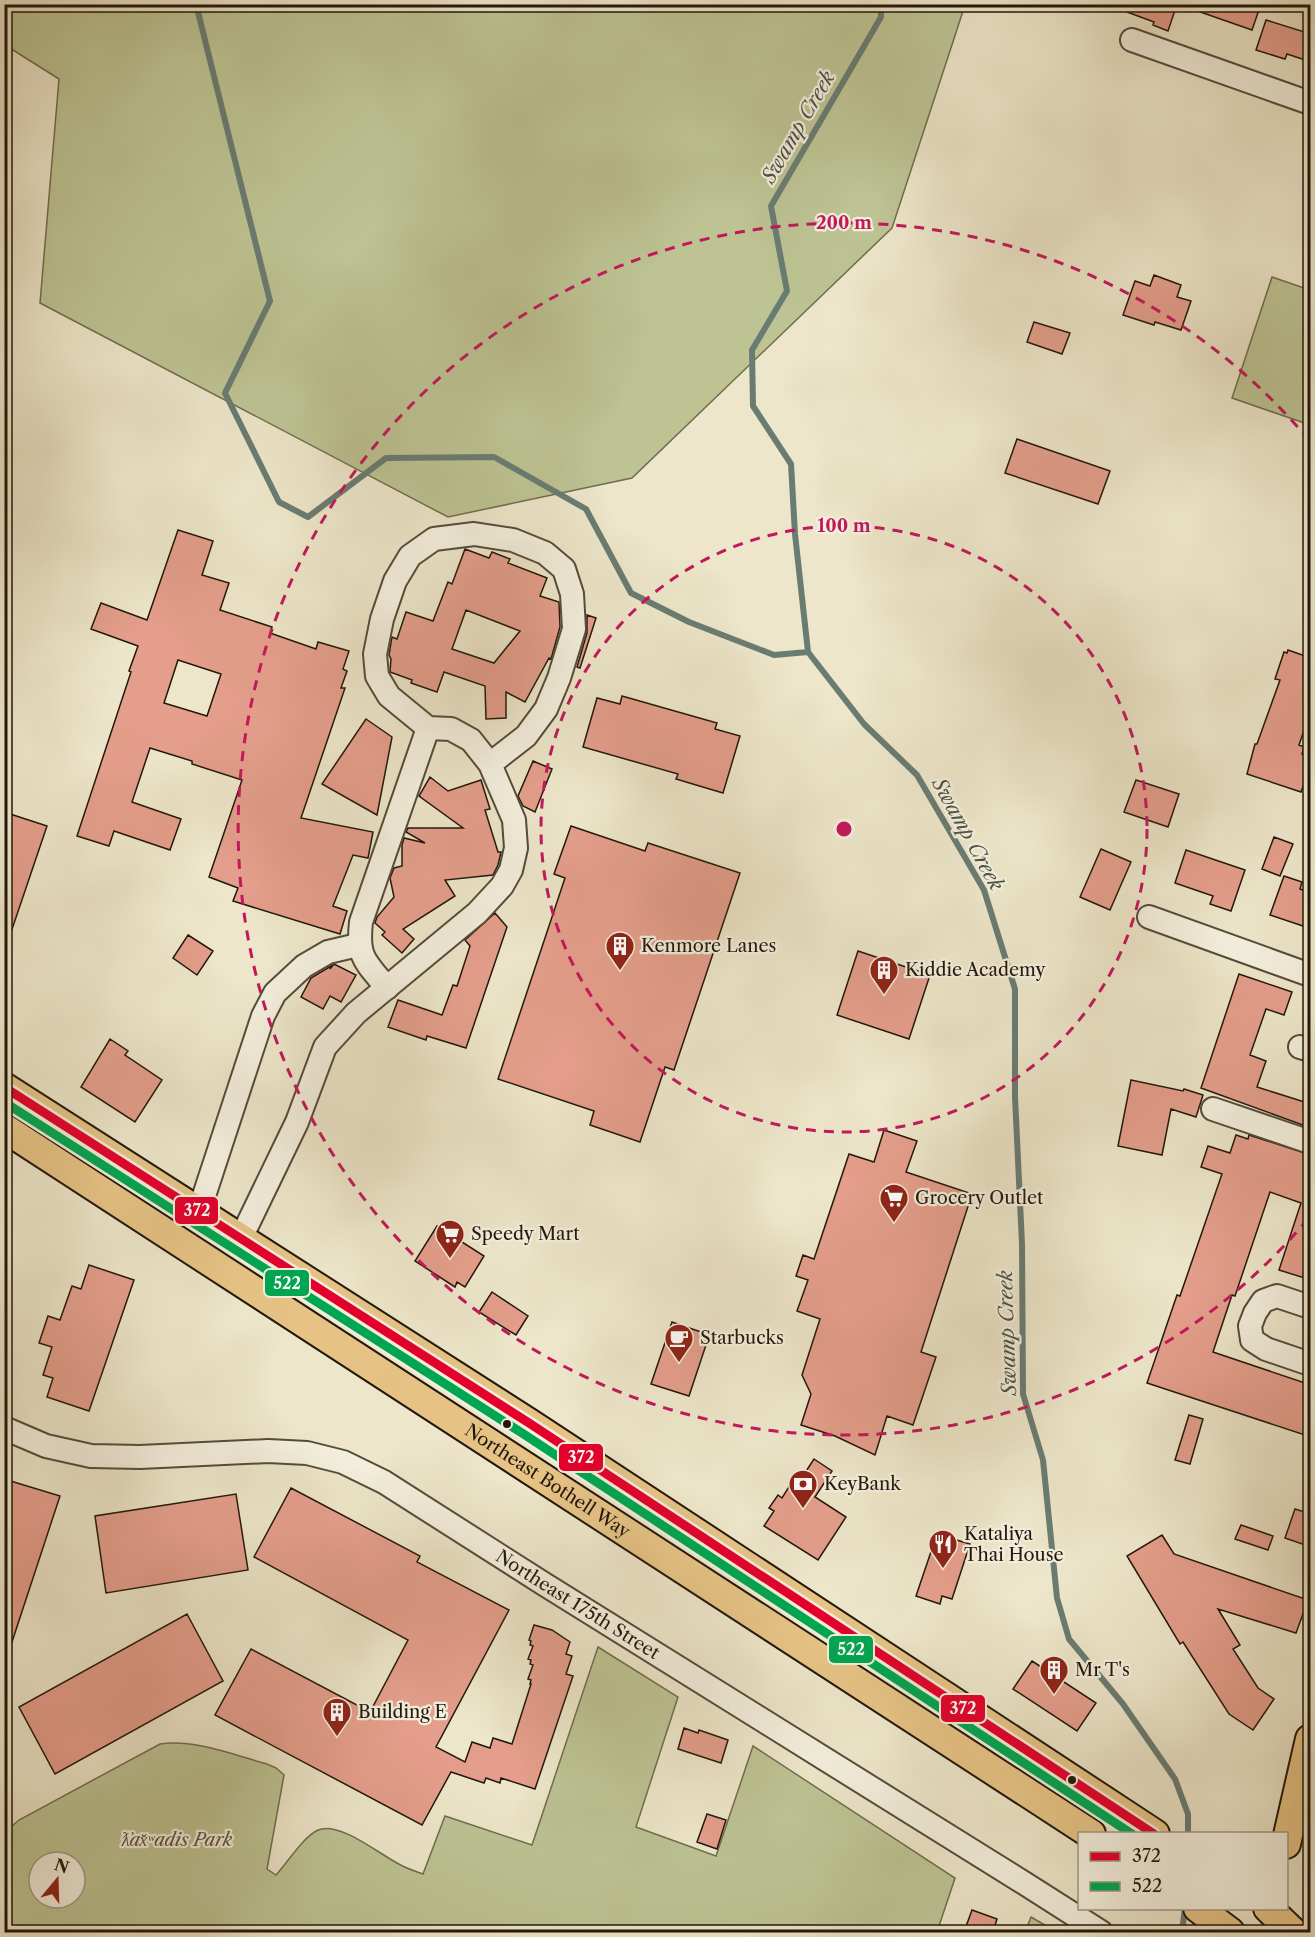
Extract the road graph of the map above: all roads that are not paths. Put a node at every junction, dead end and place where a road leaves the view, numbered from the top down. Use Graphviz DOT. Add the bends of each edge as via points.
graph roads {
  1 [pos="1132,40"];
  2 [pos="1311,103"];
  3 [pos="428,728"];
  4 [pos="490,764"];
  5 [pos="1149,917"];
  6 [pos="358,945"];
  7 [pos="1311,975"];
  8 [pos="387,988"];
  9 [pos="4,1087"];
  10 [pos="1213,1110"];
  11 [pos="4,1128"];
  12 [pos="1311,1142"];
  13 [pos="198,1211"];
  14 [pos="241,1239"];
  15 [pos="1311,1307"];
  16 [pos="1311,1364"];
  17 [pos="4,1428"];
  18 [pos="1311,1739"];
  19 [pos="1148,1828"];
  20 [pos="1089,1832"];
  21 [pos="1288,1840"];
  22 [pos="1201,1910"];
  23 [pos="1263,1910"];
  24 [pos="1268,1910"];
  25 [pos="1101,1932"];
  26 [pos="1235,1932"];
  27 [pos="1293,1932"];
  1 -- 2 [label="street"];
  3 -- 4 [label="street" via="451,729 471,740"];
  3 -- 4 [label="street" via="389,696 377,676 375,654 382,620 395,581 410,556 434,539 474,534 513,540 545,553 564,570 572,594 574,629 546,709 526,736"];
  3 -- 6 [label="street" via="361,922"];
  4 -- 8 [label="street" via="513,820 516,849 510,870 502,886 477,913"];
  5 -- 7 [label="street"];
  6 -- 8 [label="street" via="365,962"];
  6 -- 13 [label="street" via="328,952 304,966 275,993 262,1016"];
  8 -- 14 [label="street" via="356,1013 325,1047 297,1122"];
  9 -- 13 [label="main road, Northeast Bothell Way"];
  10 -- 12 [label="street"];
  11 -- 20 [label="main road, Northeast Bothell Way"];
  13 -- 14 [label="main road, Northeast Bothell Way"];
  14 -- 19 [label="main road, Northeast Bothell Way"];
  15 -- 16 [label="street" via="1277,1296 1263,1301 1250,1326 1252,1340 1266,1349"];
  17 -- 25 [label="street, Northeast 175th Street" via="46,1446 91,1456 268,1451 306,1453 343,1462 384,1482"];
  18 -- 21 [label="main road"];
  22 -- 26 [label="main road"];
  23 -- 26 [label="main road"];
  24 -- 27 [label="main road"];
}
